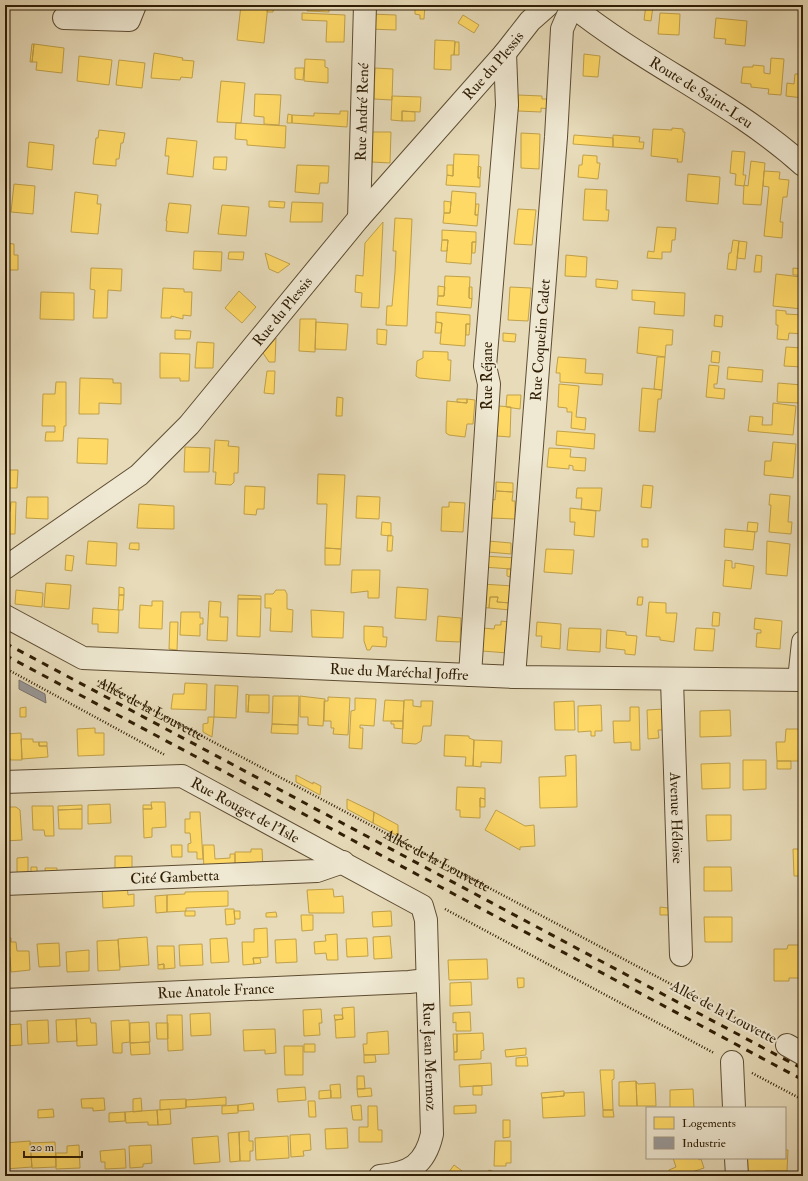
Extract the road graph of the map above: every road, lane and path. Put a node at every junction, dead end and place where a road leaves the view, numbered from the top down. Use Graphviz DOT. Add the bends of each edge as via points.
graph roads {
  1 [pos="135,5"];
  2 [pos="365,5"];
  3 [pos="551,8"];
  4 [pos="64,18"];
  5 [pos="505,53"];
  6 [pos="803,165"];
  7 [pos="359,218"];
  8 [pos="5,568"];
  9 [pos="5,616"];
  10 [pos="803,642"];
  11 [pos="83,658"];
  12 [pos="5,668"];
  13 [pos="470,675"];
  14 [pos="514,677"];
  15 [pos="672,680"];
  16 [pos="801,680"];
  17 [pos="182,776"];
  18 [pos="5,782"];
  19 [pos="343,862"];
  20 [pos="5,884"];
  21 [pos="422,906"];
  22 [pos="681,956"];
  23 [pos="427,980"];
  24 [pos="5,1000"];
  25 [pos="795,1049"];
  26 [pos="732,1062"];
  27 [pos="803,1100"];
  28 [pos="734,1107"];
  29 [pos="736,1159"];
  30 [pos="380,1176"];
  31 [pos="737,1176"];
  1 -- 4 [label="street" via="129,20"];
  2 -- 7 [label="street, Rue André René"];
  3 -- 5 [label="street, Rue du Plessis"];
  3 -- 6 [label="street, Route de Saint-Leu" via="597,25 750,124"];
  3 -- 14 [label="street, Rue Coquelin Cadet" via="562,29"];
  5 -- 7 [label="street, Rue du Plessis"];
  5 -- 13 [label="street, Rue Réjane" via="508,105 485,366 489,384"];
  7 -- 8 [label="street, Rue du Plessis" via="189,425 139,475"];
  9 -- 11 [label="street, Rue du Maréchal Joffre"];
  10 -- 16 [label="street"];
  11 -- 13 [label="street, Rue du Maréchal Joffre"];
  11 -- 25 [label="path, Allée de la Louvette" via="93,678"];
  12 -- 17 [label="path" via="174,761"];
  13 -- 14 [label="street, Rue du Maréchal Joffre"];
  14 -- 15 [label="street, Rue du Maréchal Joffre"];
  15 -- 16 [label="street, Rue du Maréchal Joffre"];
  15 -- 22 [label="street, Avenue Héloïse"];
  17 -- 18 [label="street, Rue Rouget de l'Isle"];
  17 -- 19 [label="street, Rue Rouget de l'Isle"];
  19 -- 20 [label="street, Cité Gambetta" via="317,871"];
  19 -- 21 [label="street, Rue Rouget de l'Isle"];
  21 -- 23 [label="street, Rue Jean Mermoz" via="426,920"];
  21 -- 26 [label="path" via="440,906"];
  23 -- 24 [label="street, Rue Anatole France"];
  23 -- 30 [label="street, Rue Jean Mermoz" via="432,1134 420,1162 396,1174"];
  26 -- 27 [label="path"];
  26 -- 28 [label="street"];
  29 -- 31 [label="street"];
}
